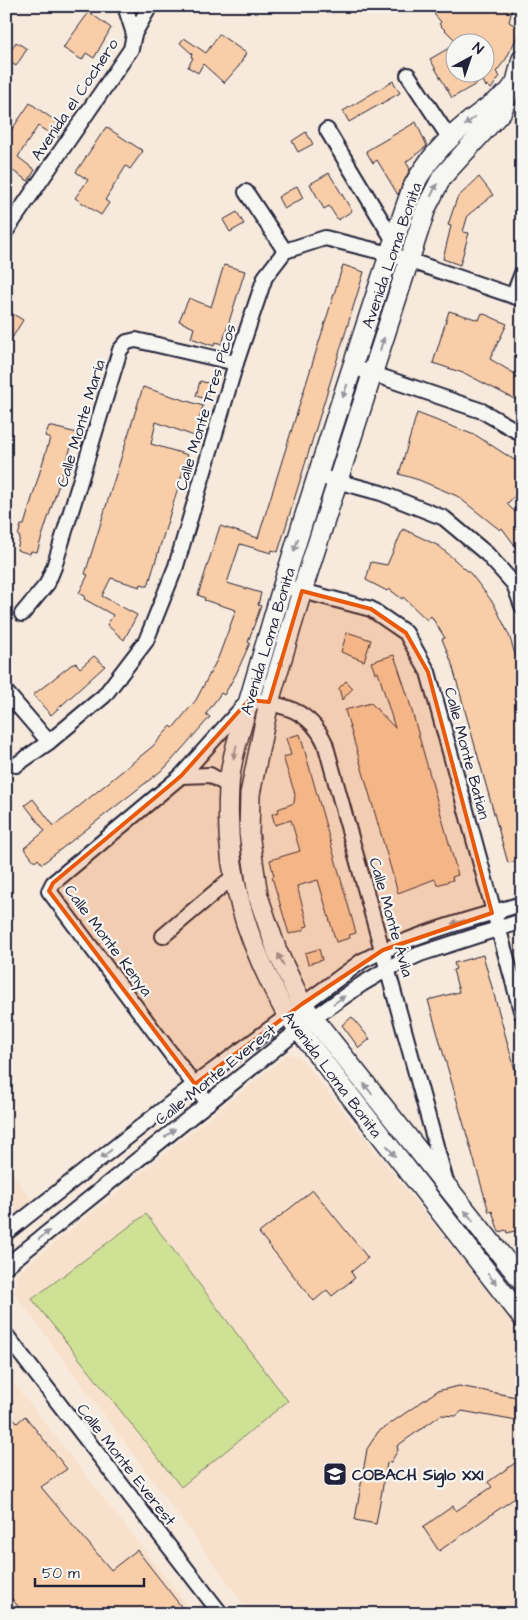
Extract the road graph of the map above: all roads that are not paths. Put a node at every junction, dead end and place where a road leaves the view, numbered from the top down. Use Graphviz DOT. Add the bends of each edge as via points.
graph roads {
  1 [pos="125,6"];
  2 [pos="150,6"];
  3 [pos="134,34"];
  4 [pos="522,59"];
  5 [pos="408,75"];
  6 [pos="515,88"];
  7 [pos="327,130"];
  8 [pos="450,139"];
  9 [pos="246,192"];
  10 [pos="6,231"];
  11 [pos="392,247"];
  12 [pos="285,251"];
  13 [pos="409,260"];
  14 [pos="522,273"];
  15 [pos="518,296"];
  16 [pos="236,363"];
  17 [pos="353,367"];
  18 [pos="372,374"];
  19 [pos="522,434"];
  20 [pos="327,478"];
  21 [pos="283,586"];
  22 [pos="302,592"];
  23 [pos="522,606"];
  24 [pos="22,614"];
  25 [pos="6,692"];
  26 [pos="249,700"];
  27 [pos="269,702"];
  28 [pos="49,742"];
  29 [pos="16,765"];
  30 [pos="180,776"];
  31 [pos="229,786"];
  32 [pos="234,876"];
  33 [pos="522,904"];
  34 [pos="492,912"];
  35 [pos="522,922"];
  36 [pos="497,928"];
  37 [pos="163,936"];
  38 [pos="383,950"];
  39 [pos="389,968"];
  40 [pos="307,1011"];
  41 [pos="522,1014"];
  42 [pos="292,1023"];
  43 [pos="195,1084"];
  44 [pos="208,1103"];
  45 [pos="448,1190"];
  46 [pos="6,1233"];
  47 [pos="6,1266"];
  48 [pos="522,1281"];
  49 [pos="522,1317"];
  50 [pos="6,1335"];
  51 [pos="221,1614"];
  1 -- 3 [label="street, Avenida el Cochero"];
  2 -- 3 [label="street, Avenida el Cochero"];
  3 -- 10 [label="street, Avenida el Cochero" via="131,48"];
  4 -- 6 [label="main road"];
  5 -- 8 [label="street"];
  6 -- 8 [label="main road, Avenida Loma Bonita, one-way"];
  13 -- 6 [label="main road, Avenida Loma Bonita, one-way" via="435,187 502,111"];
  7 -- 11 [label="street"];
  8 -- 11 [label="main road, Avenida Loma Bonita" via="417,178"];
  9 -- 12 [label="street"];
  11 -- 12 [label="street" via="325,238"];
  11 -- 13 [label="street"];
  11 -- 17 [label="main road, Avenida Loma Bonita"];
  12 -- 16 [label="street, Calle Monte Tres Picos" via="265,277"];
  13 -- 15 [label="street"];
  18 -- 13 [label="main road, Avenida Loma Bonita, one-way"];
  14 -- 15 [label="street"];
  16 -- 24 [label="street, Calle Monte María" via="136,340 127,342 120,350 48,584"];
  16 -- 28 [label="street, Calle Monte Tres Picos" via="176,566 146,641 104,696"];
  17 -- 18 [label="street"];
  17 -- 20 [label="main road, Avenida Loma Bonita, one-way"];
  18 -- 19 [label="street" via="482,411"];
  18 -- 20 [label="main road, Avenida Loma Bonita"];
  20 -- 21 [label="main road, Avenida Loma Bonita, one-way"];
  20 -- 22 [label="main road, Avenida Loma Bonita"];
  20 -- 23 [label="street" via="381,493 444,518 487,554 514,584"];
  21 -- 22 [label="street, Calle Monte Batian"];
  21 -- 26 [label="main road, Avenida Loma Bonita"];
  27 -- 22 [label="main road, Avenida Loma Bonita, one-way"];
  22 -- 34 [label="street, Calle Monte Batian" via="371,609 406,633 428,672"];
  25 -- 28 [label="street"];
  26 -- 27 [label="street, Calle Monte Ávila"];
  26 -- 30 [label="street, Calle Monte Kenya"];
  26 -- 31 [label="main road, Avenida Loma Bonita, one-way"];
  27 -- 38 [label="street, Calle Monte Ávila" via="290,707 304,715 325,743"];
  40 -- 27 [label="main road, Avenida Loma Bonita, one-way" via="277,951 253,873 250,794"];
  28 -- 29 [label="street, Calle Monte Tres Picos"];
  30 -- 31 [label="street" via="210,775"];
  30 -- 43 [label="street, Calle Monte Kenya" via="53,883 50,891"];
  31 -- 32 [label="main road, Avenida Loma Bonita"];
  32 -- 37 [label="street"];
  32 -- 42 [label="main road, Avenida Loma Bonita" via="252,946"];
  33 -- 34 [label="street, Calle Monte Everest"];
  34 -- 36 [label="street, Calle Monte Batian"];
  34 -- 38 [label="street, Calle Monte Everest, one-way"];
  35 -- 36 [label="street, Calle Monte Everest"];
  36 -- 39 [label="street, Calle Monte Everest"];
  36 -- 41 [label="street, Calle Monte Batian"];
  38 -- 39 [label="street, Calle Monte Ávila"];
  38 -- 40 [label="street, Calle Monte Everest" via="362,962"];
  40 -- 39 [label="street, Calle Monte Everest, one-way"];
  39 -- 45 [label="street, Calle Monte Ávila"];
  40 -- 42 [label="street, Calle Monte Everest"];
  45 -- 40 [label="main road, Avenida Loma Bonita, one-way"];
  42 -- 43 [label="street, Calle Monte Everest"];
  42 -- 44 [label="street, Calle Monte Everest"];
  42 -- 49 [label="main road, Avenida Loma Bonita, one-way"];
  43 -- 44 [label="street, Calle Monte Kenya"];
  43 -- 46 [label="street, Calle Monte Everest, one-way"];
  47 -- 44 [label="street, Calle Monte Everest, one-way"];
  48 -- 45 [label="main road, Avenida Loma Bonita, one-way"];
  50 -- 51 [label="street, Calle Monte Everest"];
}
